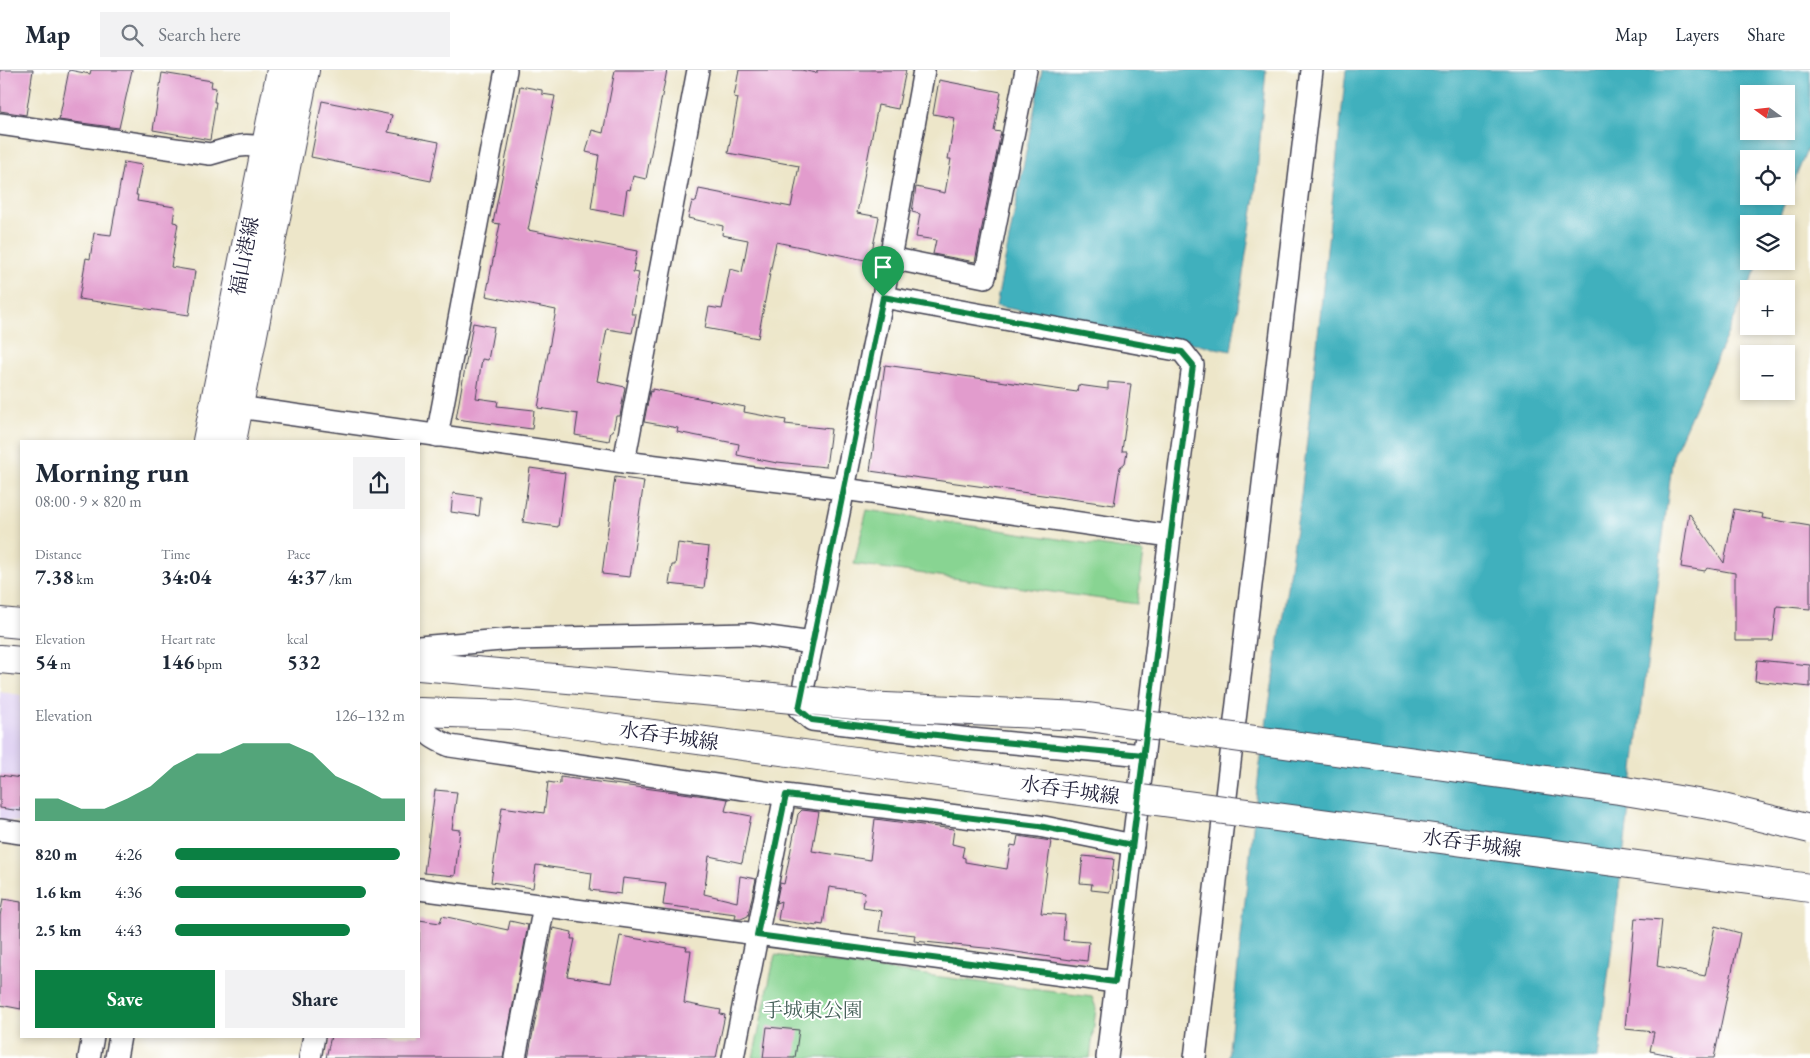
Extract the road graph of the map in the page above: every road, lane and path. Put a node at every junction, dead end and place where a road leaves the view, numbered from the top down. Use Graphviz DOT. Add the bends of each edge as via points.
graph roads {
  1 [pos="281,70"];
  2 [pos="305,70"];
  3 [pos="506,70"];
  4 [pos="698,70"];
  5 [pos="924,70"];
  6 [pos="1026,70"];
  7 [pos="1312,70"];
  8 [pos="0,124"];
  9 [pos="266,148"];
  10 [pos="890,258"];
  11 [pos="883,297"];
  12 [pos="227,405"];
  13 [pos="437,436"];
  14 [pos="208,440"];
  15 [pos="232,440"];
  16 [pos="624,462"];
  17 [pos="844,489"];
  18 [pos="1170,536"];
  19 [pos="0,622"];
  20 [pos="20,624"];
  21 [pos="812,643"];
  22 [pos="420,647"];
  23 [pos="0,659"];
  24 [pos="20,662"];
  25 [pos="420,666"];
  26 [pos="420,712"];
  27 [pos="420,722"];
  28 [pos="1144,755"];
  29 [pos="786,795"];
  30 [pos="1810,829"];
  31 [pos="0,830"];
  32 [pos="20,833"];
  33 [pos="1132,845"];
  34 [pos="1810,888"];
  35 [pos="420,889"];
  36 [pos="544,906"];
  37 [pos="757,935"];
  38 [pos="1115,982"];
  39 [pos="93,1038"];
  40 [pos="120,1038"];
  41 [pos="314,1038"];
  42 [pos="89,1058"];
  43 [pos="116,1058"];
  44 [pos="310,1058"];
  45 [pos="515,1058"];
  46 [pos="734,1058"];
  47 [pos="1107,1058"];
  48 [pos="1196,1058"];
  1 -- 9 [label="main road, 福山港線"];
  2 -- 12 [label="main road, 福山港線"];
  3 -- 13 [label="street"];
  4 -- 16 [label="street"];
  5 -- 10 [label="street"];
  6 -- 10 [label="street" via="985,277"];
  7 -- 48 [label="street"];
  8 -- 9 [label="street" via="210,154 248,144"];
  9 -- 12 [label="main road, 福山港線"];
  10 -- 11 [label="street"];
  11 -- 17 [label="street"];
  11 -- 18 [label="street" via="1182,352 1193,365"];
  12 -- 13 [label="street"];
  12 -- 14 [label="main road, 福山港線"];
  12 -- 15 [label="main road, 福山港線"];
  13 -- 16 [label="street"];
  16 -- 17 [label="street"];
  17 -- 18 [label="street"];
  17 -- 21 [label="street"];
  18 -- 28 [label="street"];
  19 -- 20 [label="main road"];
  21 -- 22 [label="street" via="749,634 513,639"];
  21 -- 28 [label="street" via="799,709 812,720"];
  23 -- 24 [label="main road"];
  25 -- 30 [label="main road, bridge" via="864,706 1081,716 1619,790 1715,806"];
  26 -- 34 [label="main road, 水呑手城線, bridge" via="511,715"];
  27 -- 29 [label="street" via="425,732 435,740 450,746"];
  28 -- 33 [label="street"];
  29 -- 33 [label="street" via="1039,826"];
  29 -- 37 [label="street"];
  31 -- 32 [label="street"];
  33 -- 38 [label="street"];
  35 -- 36 [label="street"];
  36 -- 37 [label="street"];
  36 -- 45 [label="street"];
  37 -- 38 [label="street"];
  37 -- 46 [label="street"];
  38 -- 47 [label="street"];
  39 -- 42 [label="street"];
  40 -- 43 [label="street"];
  41 -- 44 [label="street"];
}
